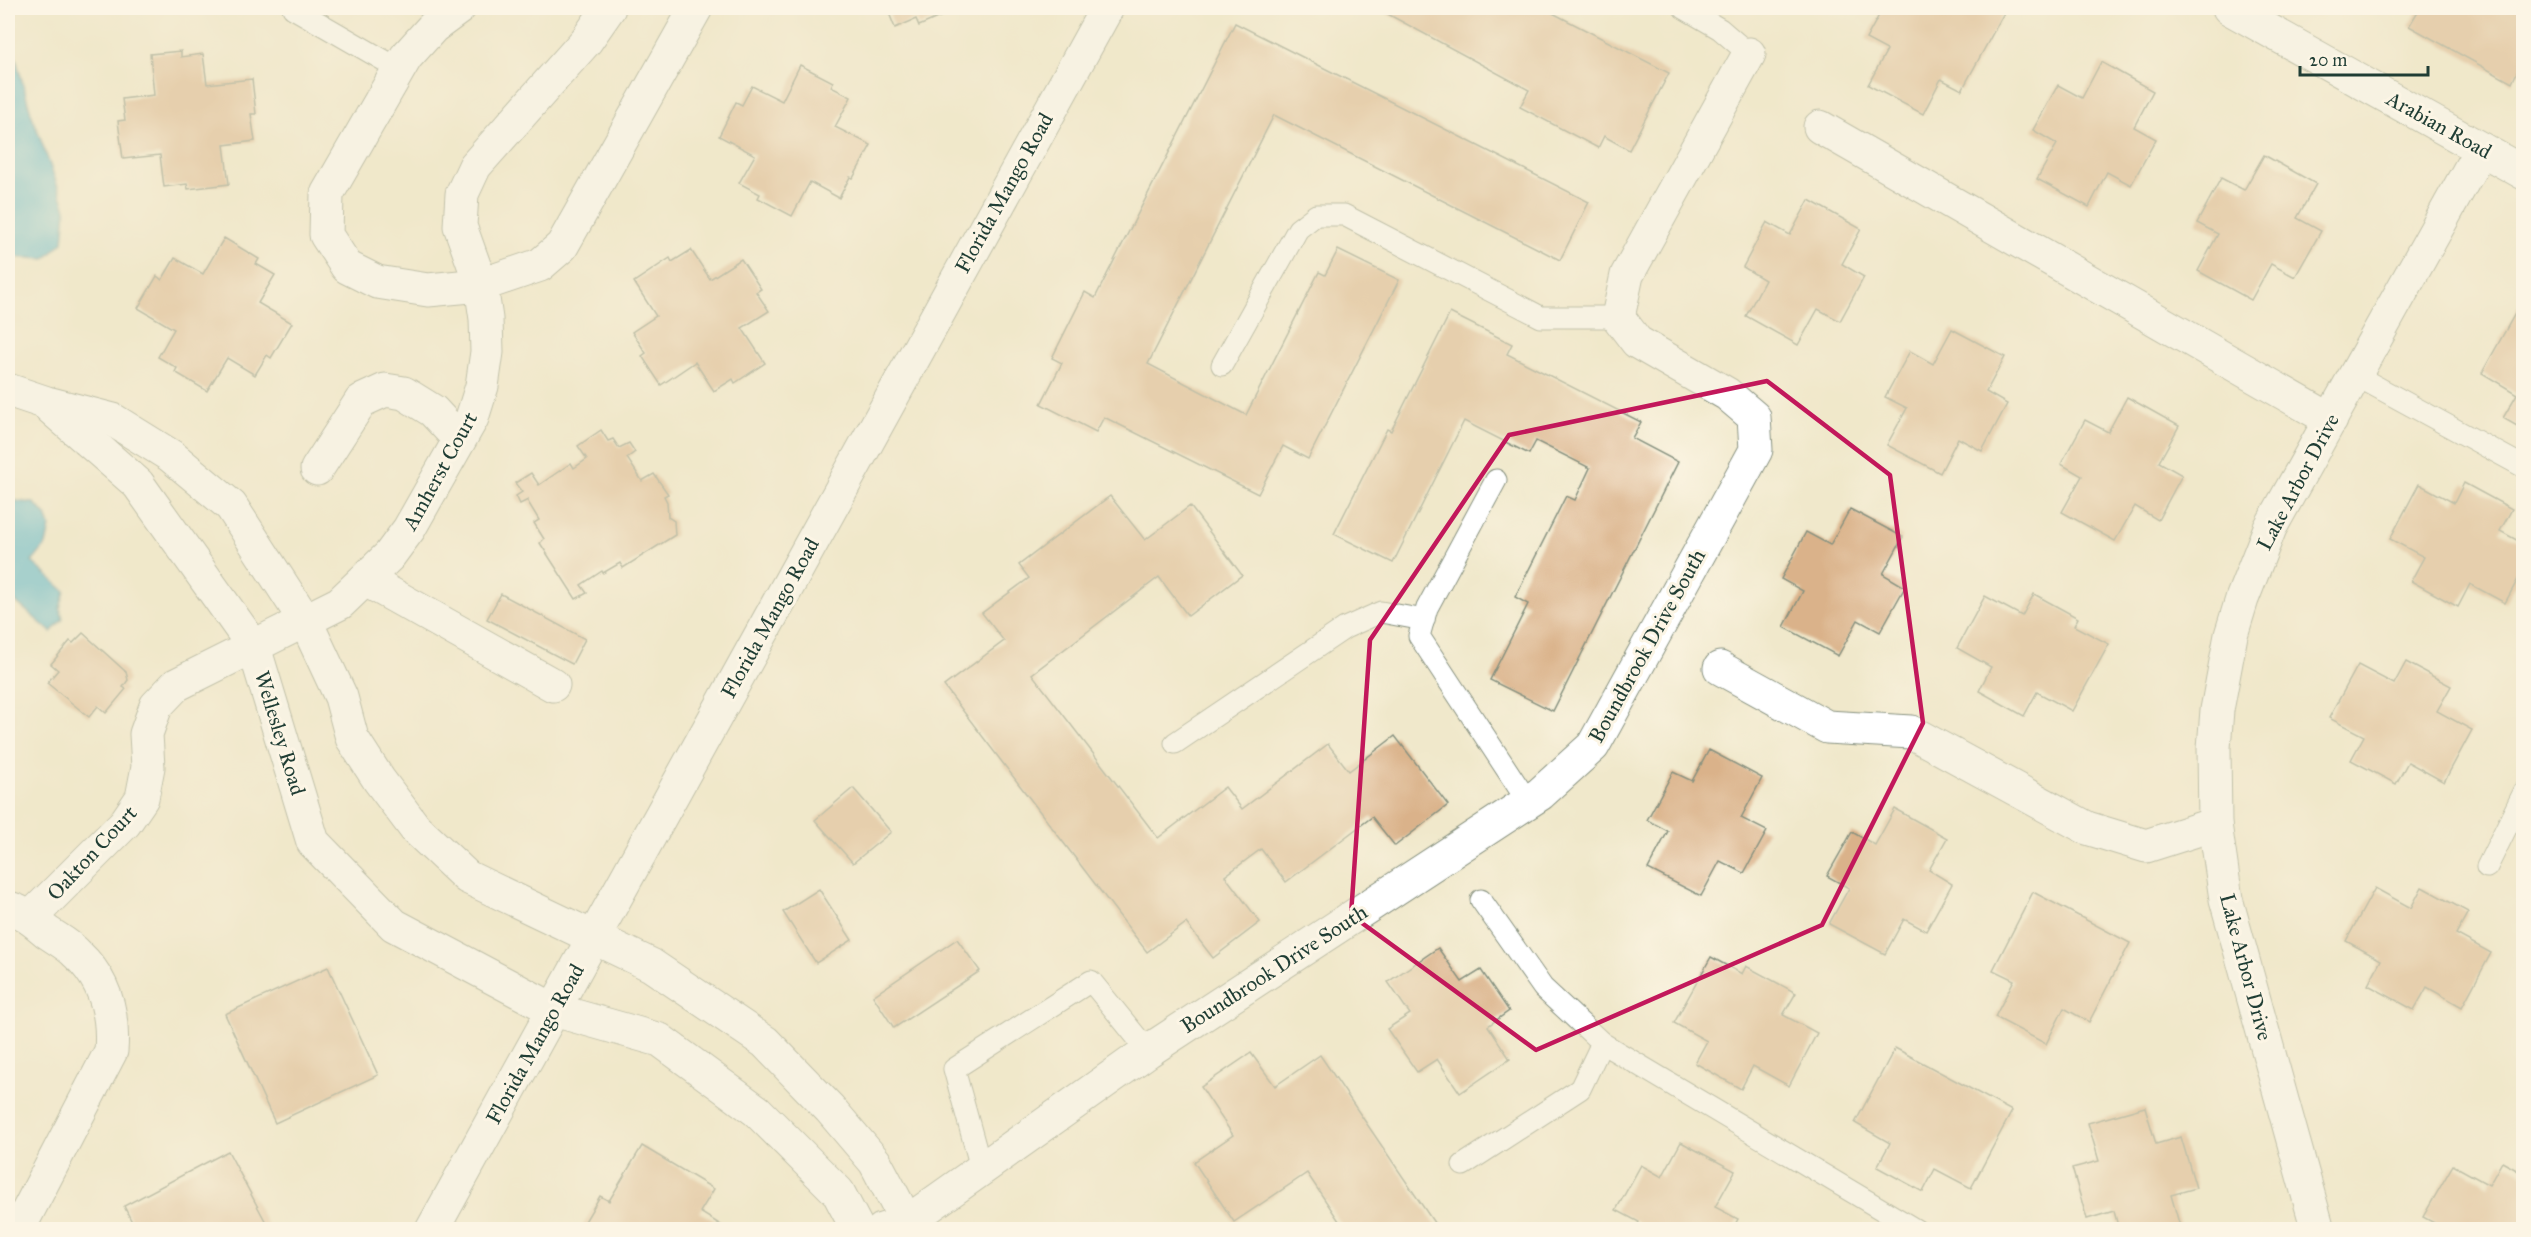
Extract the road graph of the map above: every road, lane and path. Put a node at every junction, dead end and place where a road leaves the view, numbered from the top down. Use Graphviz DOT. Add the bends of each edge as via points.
graph roads {
  1 [pos="293,8"];
  2 [pos="459,8"];
  3 [pos="609,8"];
  4 [pos="696,8"];
  5 [pos="1107,8"];
  6 [pos="1684,8"];
  7 [pos="2229,8"];
  8 [pos="1749,54"];
  9 [pos="399,69"];
  10 [pos="1820,126"];
  11 [pos="2481,149"];
  12 [pos="2523,173"];
  13 [pos="481,285"];
  14 [pos="1618,317"];
  15 [pos="1222,365"];
  16 [pos="2355,375"];
  17 [pos="8,390"];
  18 [pos="47,403"];
  19 [pos="2331,420"];
  20 [pos="459,439"];
  21 [pos="2523,467"];
  22 [pos="317,469"];
  23 [pos="1496,480"];
  24 [pos="366,580"];
  25 [pos="1424,620"];
  26 [pos="306,622"];
  27 [pos="254,647"];
  28 [pos="1720,668"];
  29 [pos="553,685"];
  30 [pos="1175,743"];
  31 [pos="2523,792"];
  32 [pos="1528,802"];
  33 [pos="2215,824"];
  34 [pos="2487,867"];
  35 [pos="1481,900"];
  36 [pos="19,913"];
  37 [pos="593,938"];
  38 [pos="554,1010"];
  39 [pos="1602,1043"];
  40 [pos="1148,1051"];
  41 [pos="1463,1165"];
  42 [pos="981,1168"];
  43 [pos="900,1227"];
  44 [pos="18,1230"];
  45 [pos="432,1230"];
  46 [pos="858,1230"];
  47 [pos="1916,1230"];
  48 [pos="2318,1230"];
  1 -- 9 [label="lane"];
  2 -- 9 [label="street" via="433,27"];
  3 -- 13 [label="street, Amherst Court" via="586,41 475,166 462,194 460,226"];
  4 -- 13 [label="street" via="562,246 540,265"];
  5 -- 37 [label="street, Florida Mango Road"];
  6 -- 8 [label="lane" via="1720,29"];
  7 -- 11 [label="street, Arabian Road"];
  8 -- 14 [label="street" via="1627,275"];
  9 -- 13 [label="street" via="327,194 326,236 347,267 377,282 428,290"];
  10 -- 19 [label="street"];
  11 -- 12 [label="street, Arabian Road"];
  11 -- 16 [label="street, Lake Arbor Drive"];
  13 -- 20 [label="street, Amherst Court" via="487,352 482,386 472,417"];
  14 -- 15 [label="lane" via="1541,317 1344,215 1316,215 1298,229"];
  14 -- 32 [label="street, Boundbrook Drive South" via="1636,342 1727,394 1754,417 1756,450 1593,746"];
  16 -- 19 [label="street, Lake Arbor Drive"];
  16 -- 21 [label="lane"];
  17 -- 18 [label="street, Wellesley Road"];
  18 -- 26 [label="street, Wellesley Road" via="113,420 171,456 231,506"];
  18 -- 27 [label="street, Wellesley Road" via="138,484"];
  19 -- 33 [label="street, Lake Arbor Drive" via="2270,528 2231,635 2217,710"];
  20 -- 22 [label="street" via="433,411 404,393 385,390 361,401"];
  20 -- 24 [label="street, Amherst Court" via="410,529"];
  23 -- 25 [label="lane"];
  24 -- 26 [label="street, Amherst Court" via="340,603"];
  24 -- 29 [label="street"];
  25 -- 30 [label="lane" via="1381,612 1345,628"];
  25 -- 32 [label="lane" via="1419,636"];
  26 -- 27 [label="street, Oakton Court"];
  26 -- 37 [label="street, Wellesley Road" via="341,697 352,738 415,828 467,877"];
  27 -- 36 [label="street, Oakton Court" via="176,685 156,706 146,734 148,767 142,798 125,824"];
  27 -- 38 [label="street, Wellesley Road" via="313,842 393,925"];
  28 -- 33 [label="street" via="1827,727 1911,732 2087,828 2146,846"];
  31 -- 34 [label="lane"];
  32 -- 40 [label="street, Boundbrook Drive South"];
  33 -- 48 [label="street, Lake Arbor Drive" via="2226,899"];
  35 -- 39 [label="lane" via="1543,988"];
  36 -- 44 [label="street, Oakton Court" via="76,953 95,973 113,1028 111,1051"];
  37 -- 38 [label="street, Florida Mango Road"];
  37 -- 43 [label="street, Wellesley Road" via="651,965 765,1042 875,1162"];
  38 -- 45 [label="street, Florida Mango Road"];
  38 -- 46 [label="street, Wellesley Road" via="660,1040 757,1112 838,1192"];
  39 -- 41 [label="lane" via="1580,1089"];
  39 -- 47 [label="lane"];
  40 -- 42 [label="street, Boundbrook Drive South"];
  40 -- 42 [label="lane" via="1091,981 954,1069"];
  42 -- 43 [label="street, Boundbrook Drive South"];
}
